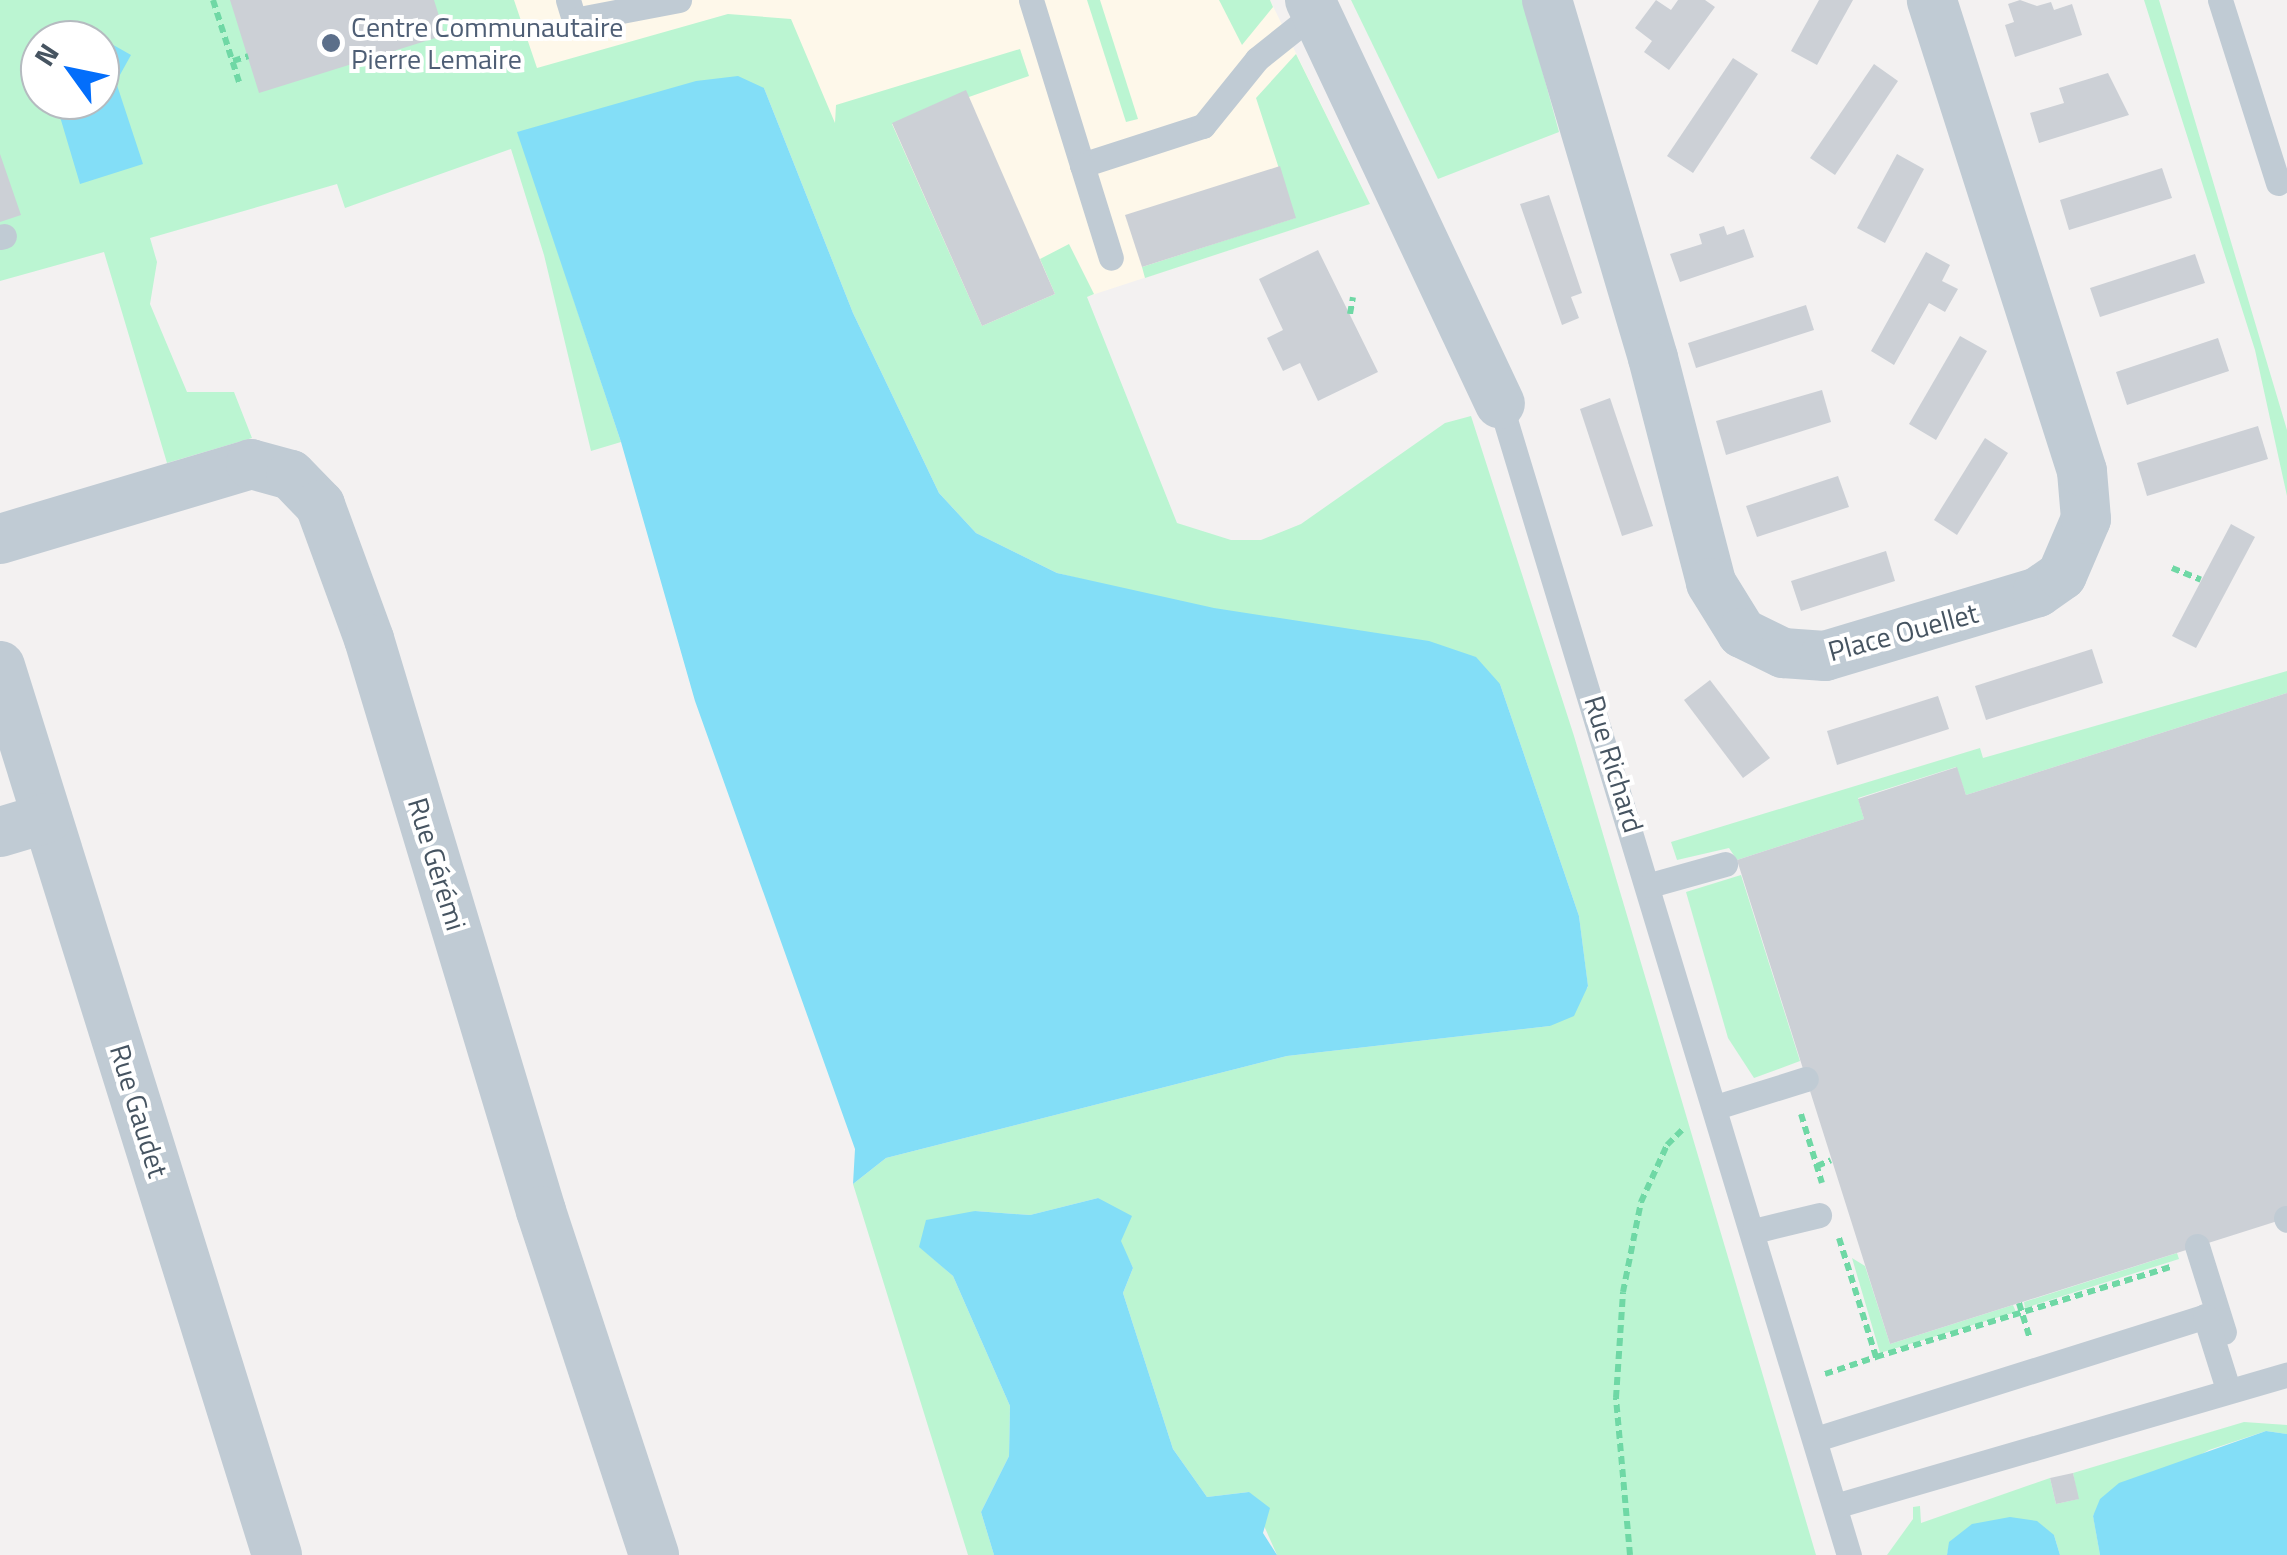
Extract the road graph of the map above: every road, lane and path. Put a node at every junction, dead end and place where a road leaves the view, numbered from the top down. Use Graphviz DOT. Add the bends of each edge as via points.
graph roads {
  1 [pos="213,0"];
  2 [pos="568,0"];
  3 [pos="679,0"];
  4 [pos="1031,0"];
  5 [pos="1547,0"];
  6 [pos="1932,0"];
  7 [pos="2220,0"];
  8 [pos="1313,6"];
  9 [pos="248,56"];
  10 [pos="233,61"];
  11 [pos="239,82"];
  12 [pos="1082,166"];
  13 [pos="2278,183"];
  14 [pos="1112,258"];
  15 [pos="1353,297"];
  16 [pos="1350,314"];
  17 [pos="1500,403"];
  18 [pos="0,539"];
  19 [pos="2172,568"];
  20 [pos="2201,580"];
  21 [pos="0,666"];
  22 [pos="47,818"];
  23 [pos="0,832"];
  24 [pos="1724,864"];
  25 [pos="1650,885"];
  26 [pos="1806,1079"];
  27 [pos="1715,1102"];
  28 [pos="1798,1105"];
  29 [pos="1831,1160"];
  30 [pos="1817,1166"];
  31 [pos="1827,1214"];
  32 [pos="1754,1231"];
  33 [pos="2190,1255"];
  34 [pos="2019,1303"];
  35 [pos="2022,1312"];
  36 [pos="1876,1357"];
  37 [pos="1843,1368"];
  38 [pos="2287,1375"];
  39 [pos="2234,1388"];
  40 [pos="1816,1439"];
  41 [pos="1835,1506"];
  42 [pos="277,1555"];
  43 [pos="654,1555"];
  44 [pos="1630,1555"];
  45 [pos="1849,1555"];
  1 -- 10 [label="path"];
  2 -- 3 [label="lane" via="574,20"];
  4 -- 12 [label="lane"];
  5 -- 6 [label="street, Place Ouellet" via="1712,583 1742,633 1803,656 1919,632 2038,592 2062,575 2086,519 2082,471"];
  7 -- 13 [label="lane"];
  8 -- 12 [label="lane" via="1257,59 1202,126"];
  8 -- 17 [label="street, Rue Richard"];
  9 -- 10 [label="path"];
  10 -- 11 [label="path"];
  12 -- 14 [label="lane"];
  15 -- 16 [label="path"];
  17 -- 25 [label="lane, Rue Richard"];
  18 -- 43 [label="street, Rue Gérémi" via="250,464 291,475 320,506 363,621 541,1211"];
  19 -- 20 [label="path"];
  21 -- 22 [label="street, Rue Gaudet"];
  22 -- 23 [label="street"];
  22 -- 42 [label="street, Rue Gaudet"];
  24 -- 25 [label="lane"];
  25 -- 27 [label="lane, Rue Richard"];
  26 -- 27 [label="lane"];
  27 -- 32 [label="lane, Rue Richard"];
  27 -- 44 [label="path" via="1667,1145 1642,1202 1623,1292 1616,1398"];
  28 -- 30 [label="path"];
  29 -- 30 [label="path"];
  30 -- 31 [label="path"];
  31 -- 32 [label="lane"];
  31 -- 36 [label="path"];
  32 -- 40 [label="lane, Rue Richard"];
  33 -- 35 [label="path"];
  33 -- 39 [label="lane"];
  34 -- 35 [label="path"];
  35 -- 36 [label="path"];
  36 -- 37 [label="path"];
  38 -- 39 [label="lane"];
  39 -- 40 [label="lane" via="2205,1316"];
  39 -- 41 [label="lane"];
  40 -- 41 [label="lane, Rue Richard"];
  41 -- 45 [label="lane, Rue Richard"];
}
